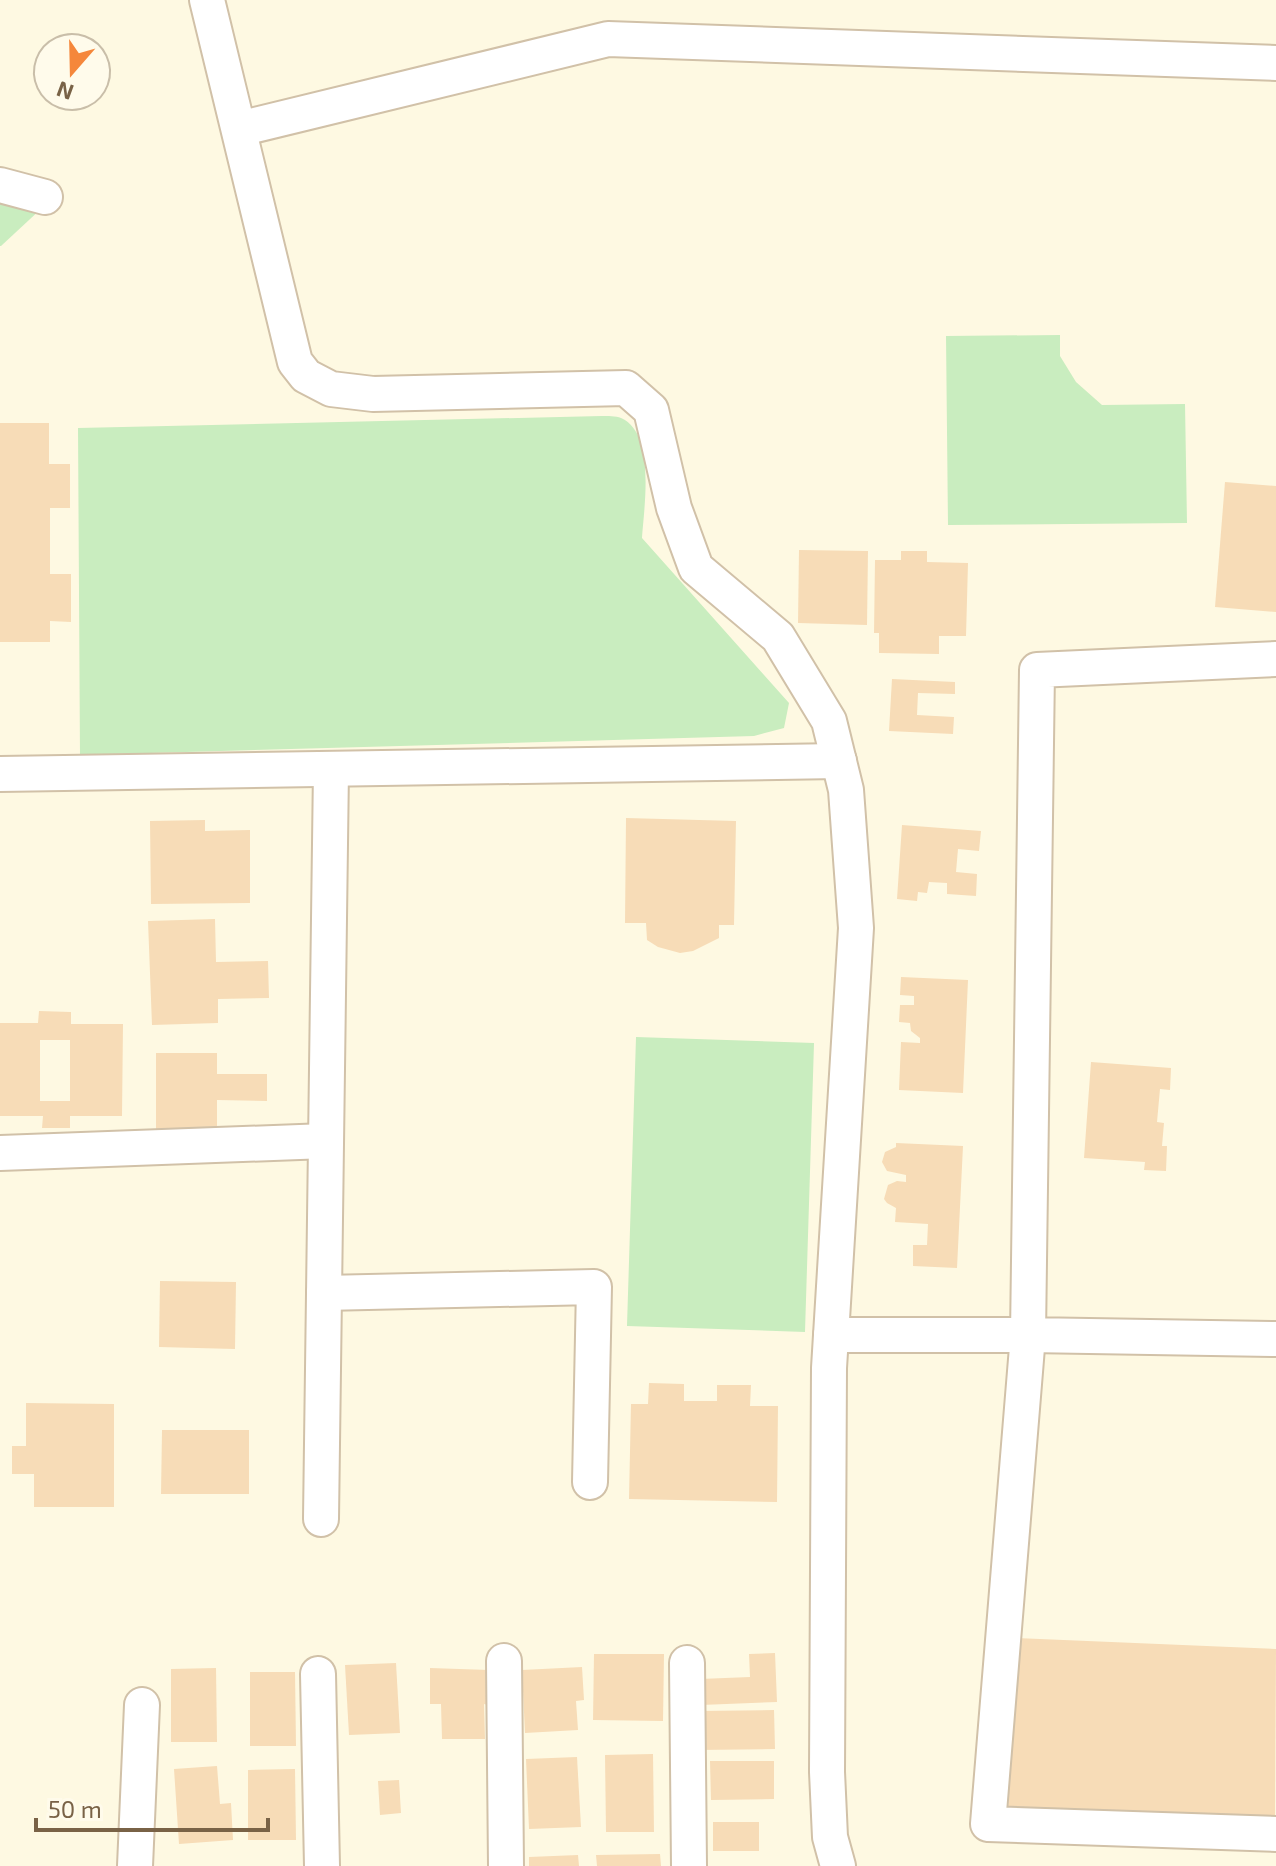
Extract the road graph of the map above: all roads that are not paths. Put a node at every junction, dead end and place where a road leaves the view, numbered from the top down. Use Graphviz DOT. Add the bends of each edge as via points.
graph roads {
  1 [pos="207,0"];
  2 [pos="1276,63"];
  3 [pos="239,129"];
  4 [pos="0,185"];
  5 [pos="45,197"];
  6 [pos="1276,659"];
  7 [pos="839,761"];
  8 [pos="331,769"];
  9 [pos="0,774"];
  10 [pos="326,1141"];
  11 [pos="0,1153"];
  12 [pos="324,1293"];
  13 [pos="831,1335"];
  14 [pos="1028,1335"];
  15 [pos="1276,1339"];
  16 [pos="590,1482"];
  17 [pos="321,1519"];
  18 [pos="504,1661"];
  19 [pos="687,1663"];
  20 [pos="318,1674"];
  21 [pos="142,1705"];
  22 [pos="1276,1834"];
  23 [pos="135,1866"];
  24 [pos="322,1866"];
  25 [pos="506,1866"];
  26 [pos="689,1866"];
  27 [pos="838,1866"];
  1 -- 3 [label="street"];
  2 -- 3 [label="street" via="608,39"];
  3 -- 7 [label="street" via="295,362 306,376 331,389 373,394 626,388 651,410 674,508 696,568 778,637 829,721"];
  4 -- 5 [label="street"];
  6 -- 14 [label="street" via="1037,670"];
  7 -- 8 [label="street"];
  7 -- 13 [label="street" via="846,790 856,928"];
  8 -- 9 [label="street"];
  8 -- 10 [label="street"];
  10 -- 11 [label="street"];
  10 -- 12 [label="street"];
  12 -- 16 [label="street" via="594,1287"];
  12 -- 17 [label="street"];
  13 -- 14 [label="street"];
  13 -- 27 [label="street" via="827,1772 830,1837"];
  14 -- 15 [label="street"];
  14 -- 22 [label="street" via="988,1824"];
  18 -- 25 [label="street"];
  19 -- 26 [label="street"];
  20 -- 24 [label="street"];
  21 -- 23 [label="street"];
}
